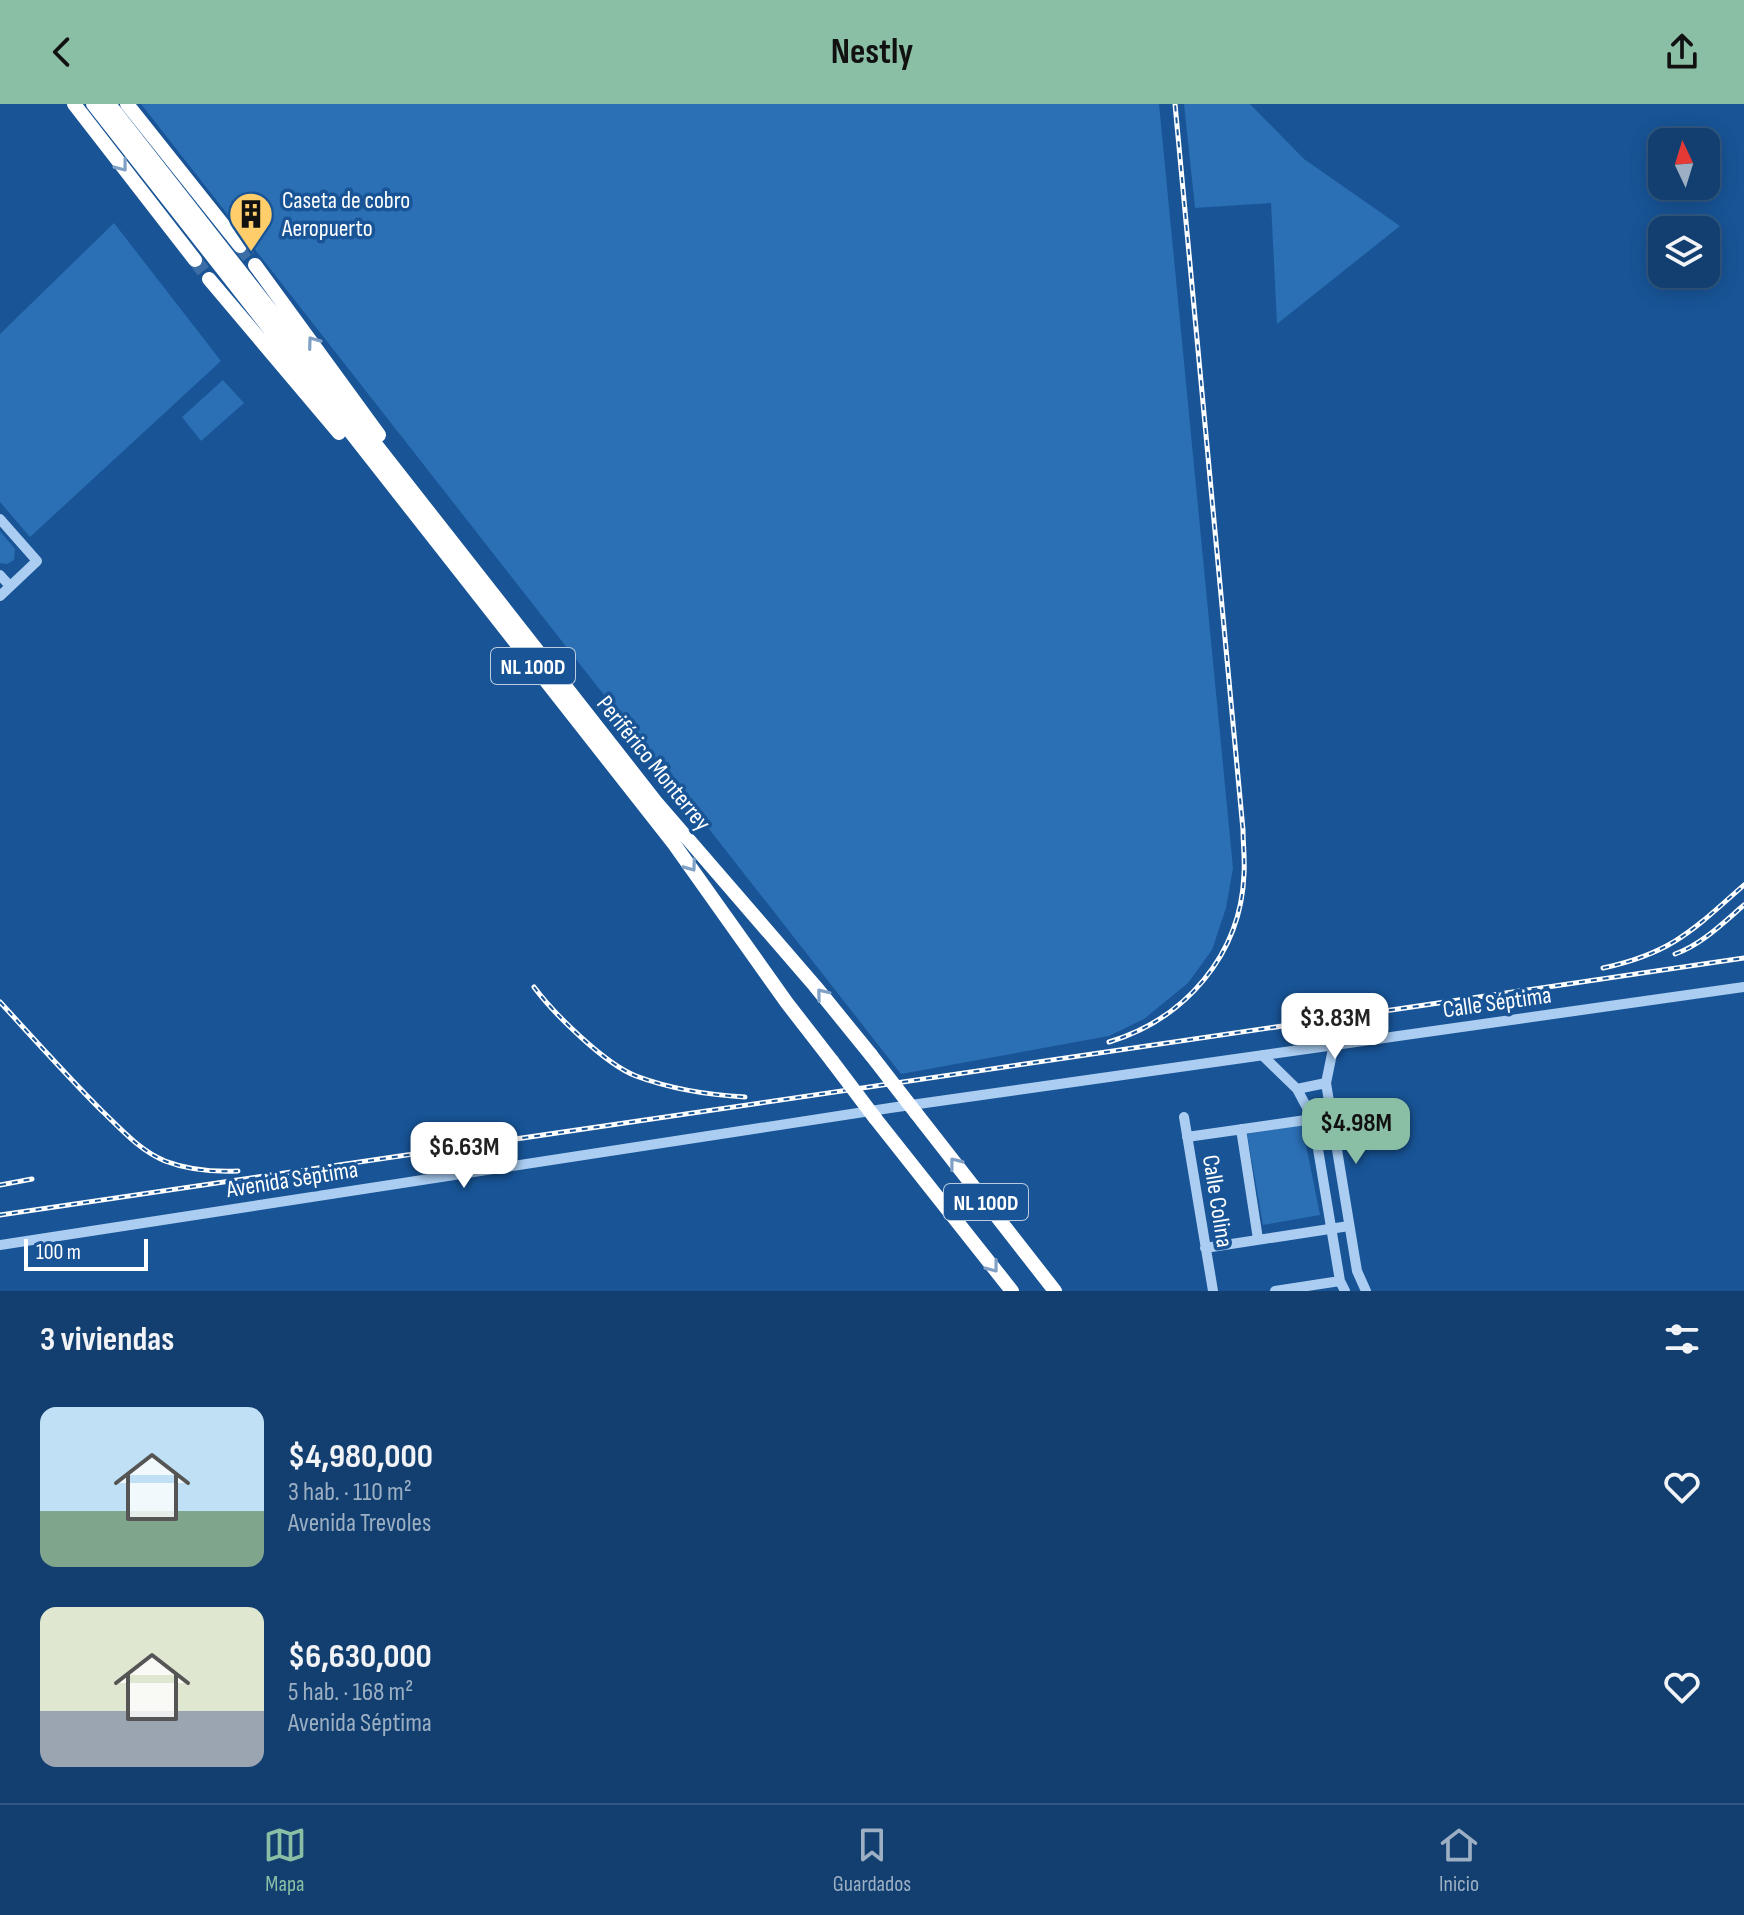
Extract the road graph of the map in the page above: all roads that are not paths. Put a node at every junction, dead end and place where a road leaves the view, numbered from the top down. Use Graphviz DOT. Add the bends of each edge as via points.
graph roads {
  1 [pos="74,104"];
  2 [pos="93,104"];
  3 [pos="109,104"];
  4 [pos="127,104"];
  5 [pos="240,246"];
  6 [pos="195,260"];
  7 [pos="255,265"];
  8 [pos="209,279"];
  9 [pos="395,479"];
  10 [pos="0,519"];
  11 [pos="0,575"];
  12 [pos="10,586"];
  13 [pos="0,596"];
  14 [pos="1744,987"];
  15 [pos="1334,1044"];
  16 [pos="1262,1055"];
  17 [pos="1326,1083"];
  18 [pos="1297,1089"];
  19 [pos="919,1108"];
  20 [pos="1184,1117"];
  21 [pos="1313,1119"];
  22 [pos="1241,1129"];
  23 [pos="1187,1137"];
  24 [pos="1349,1226"];
  25 [pos="1332,1228"];
  26 [pos="1258,1239"];
  27 [pos="0,1245"];
  28 [pos="1205,1248"];
  29 [pos="1342,1286"];
  30 [pos="1012,1291"];
  31 [pos="1055,1291"];
  32 [pos="1213,1291"];
  33 [pos="1275,1291"];
  34 [pos="1366,1291"];
  1 -- 6 [label="highway, one-way"];
  2 -- 9 [label="highway, Periférico Monterrey / NL 100D"];
  3 -- 9 [label="highway, Periférico Monterrey / NL 100D"];
  4 -- 5 [label="highway"];
  9 -- 7 [label="highway, one-way" via="390,453 368,418"];
  8 -- 9 [label="highway" via="357,454"];
  19 -- 9 [label="highway, Periférico Monterrey / NL 100D, one-way, bridge" via="656,802"];
  9 -- 30 [label="highway, Periférico Monterrey / NL 100D, one-way, bridge" via="688,861 787,1003"];
  10 -- 12 [label="street" via="37,561"];
  11 -- 12 [label="street"];
  12 -- 13 [label="street"];
  14 -- 15 [label="street, Calle Séptima"];
  15 -- 16 [label="street, Calle Séptima"];
  15 -- 17 [label="street"];
  16 -- 18 [label="street"];
  16 -- 19 [label="street, Calle Séptima"];
  17 -- 18 [label="street"];
  17 -- 24 [label="street"];
  18 -- 21 [label="street"];
  19 -- 27 [label="street, Avenida Séptima"];
  31 -- 19 [label="highway, Periférico Monterrey / NL 100D, one-way"];
  20 -- 23 [label="street, Calle Colina"];
  21 -- 22 [label="street"];
  21 -- 25 [label="street"];
  22 -- 23 [label="street"];
  22 -- 26 [label="street"];
  23 -- 28 [label="street, Calle Colina"];
  24 -- 25 [label="street"];
  24 -- 34 [label="street"];
  25 -- 26 [label="street"];
  25 -- 29 [label="street"];
  26 -- 28 [label="street"];
  28 -- 32 [label="street, Calle Colina"];
  29 -- 33 [label="street"];
}
